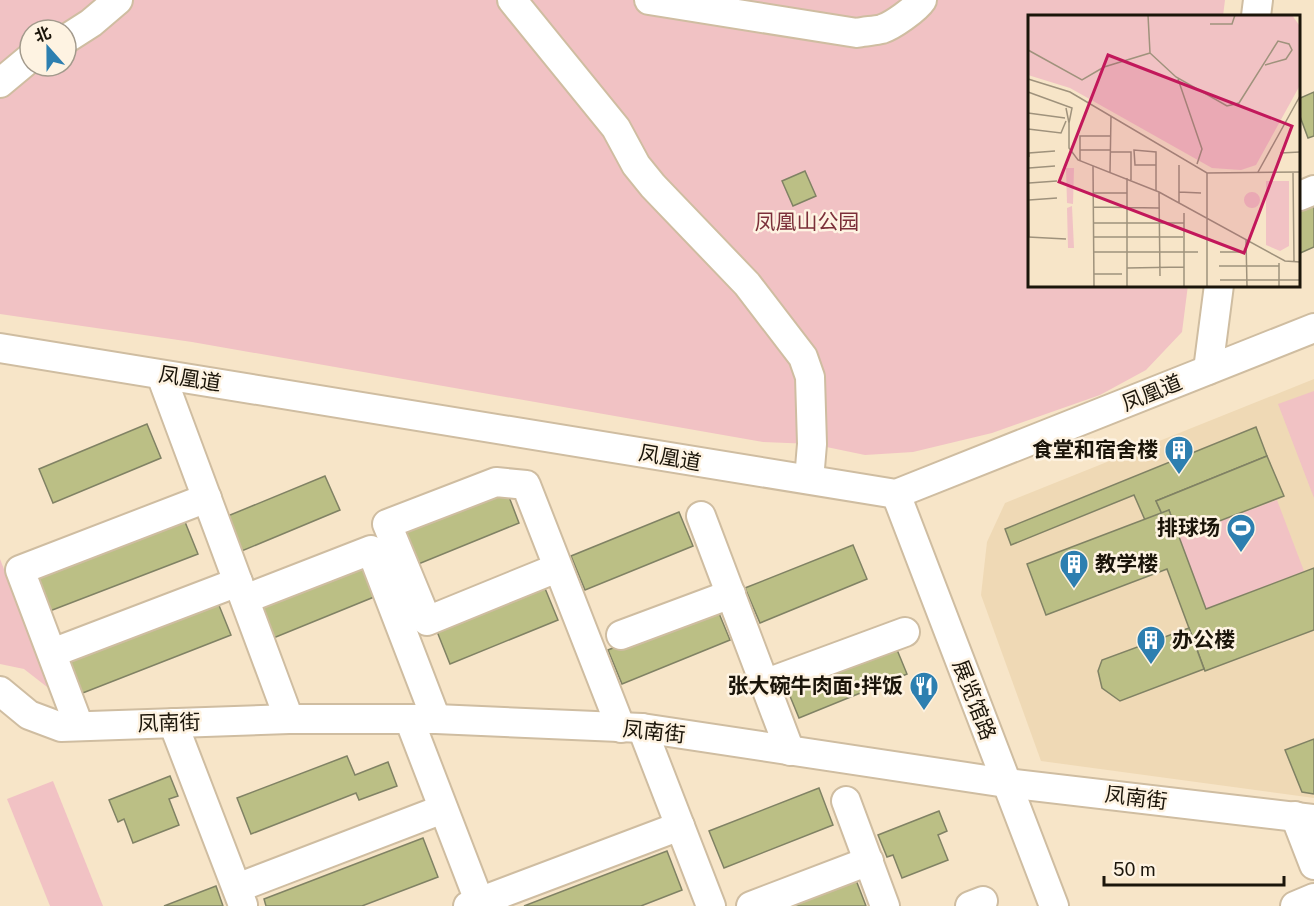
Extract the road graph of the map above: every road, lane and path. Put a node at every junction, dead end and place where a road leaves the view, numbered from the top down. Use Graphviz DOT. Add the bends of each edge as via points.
graph roads {
  1 [pos="118,0"];
  2 [pos="512,0"];
  3 [pos="649,0"];
  4 [pos="922,0"];
  5 [pos="1258,0"];
  6 [pos="1256,15"];
  7 [pos="78,31"];
  8 [pos="18,68"];
  9 [pos="0,82"];
  10 [pos="1219,286"];
  11 [pos="1314,328"];
  12 [pos="0,348"];
  13 [pos="1208,370"];
  14 [pos="161,375"];
  15 [pos="810,468"];
  16 [pos="896,494"];
  17 [pos="207,498"];
  18 [pos="701,516"];
  19 [pos="557,568"];
  20 [pos="241,590"];
  21 [pos="730,594"];
  22 [pos="905,632"];
  23 [pos="621,635"];
  24 [pos="52,653"];
  25 [pos="764,684"];
  26 [pos="0,691"];
  27 [pos="289,719"];
  28 [pos="423,719"];
  29 [pos="172,723"];
  30 [pos="79,726"];
  31 [pos="631,728"];
  32 [pos="790,751"];
  33 [pos="1006,783"];
  34 [pos="846,801"];
  35 [pos="443,809"];
  36 [pos="1305,818"];
  37 [pos="680,826"];
  38 [pos="869,861"];
  39 [pos="1314,865"];
  40 [pos="240,897"];
  41 [pos="1314,898"];
  42 [pos="476,905"];
  43 [pos="711,906"];
  44 [pos="751,906"];
  45 [pos="885,906"];
  46 [pos="1054,906"];
  47 [pos="1294,906"];
  1 -- 7 [label="street"];
  2 -- 15 [label="street" via="616,128 652,186 747,284 803,357 810,376"];
  3 -- 4 [label="street" via="857,33 884,29"];
  5 -- 6 [label="street"];
  8 -- 9 [label="street"];
  10 -- 13 [label="street"];
  11 -- 13 [label="street, 凤凰道"];
  12 -- 14 [label="street, 凤凰道"];
  13 -- 16 [label="street, 凤凰道"];
  14 -- 16 [label="street, 凤凰道"];
  14 -- 17 [label="street"];
  16 -- 33 [label="street, 展览馆路"];
  17 -- 20 [label="street"];
  17 -- 24 [label="street" via="20,570"];
  18 -- 21 [label="street"];
  19 -- 19 [label="street" via="526,485 496,482 387,524 427,621"];
  19 -- 31 [label="street"];
  20 -- 24 [label="street"];
  20 -- 27 [label="street"];
  20 -- 28 [label="street" via="371,550"];
  21 -- 23 [label="street"];
  21 -- 25 [label="street"];
  22 -- 25 [label="street"];
  24 -- 30 [label="street"];
  25 -- 32 [label="street"];
  26 -- 30 [label="street, 凤南街" via="29,715 61,727"];
  27 -- 28 [label="street, 凤南街"];
  27 -- 29 [label="street, 凤南街"];
  28 -- 31 [label="street, 凤南街"];
  28 -- 35 [label="street"];
  29 -- 30 [label="street, 凤南街"];
  29 -- 40 [label="street"];
  31 -- 32 [label="street, 凤南街"];
  31 -- 37 [label="street"];
  32 -- 33 [label="street, 凤南街"];
  33 -- 36 [label="street, 凤南街"];
  33 -- 46 [label="street, 展览馆路"];
  34 -- 38 [label="street"];
  35 -- 40 [label="street"];
  35 -- 42 [label="street"];
  36 -- 39 [label="street"];
  37 -- 42 [label="street"];
  37 -- 43 [label="street"];
  38 -- 44 [label="street"];
  38 -- 45 [label="street"];
  41 -- 47 [label="street"];
}
